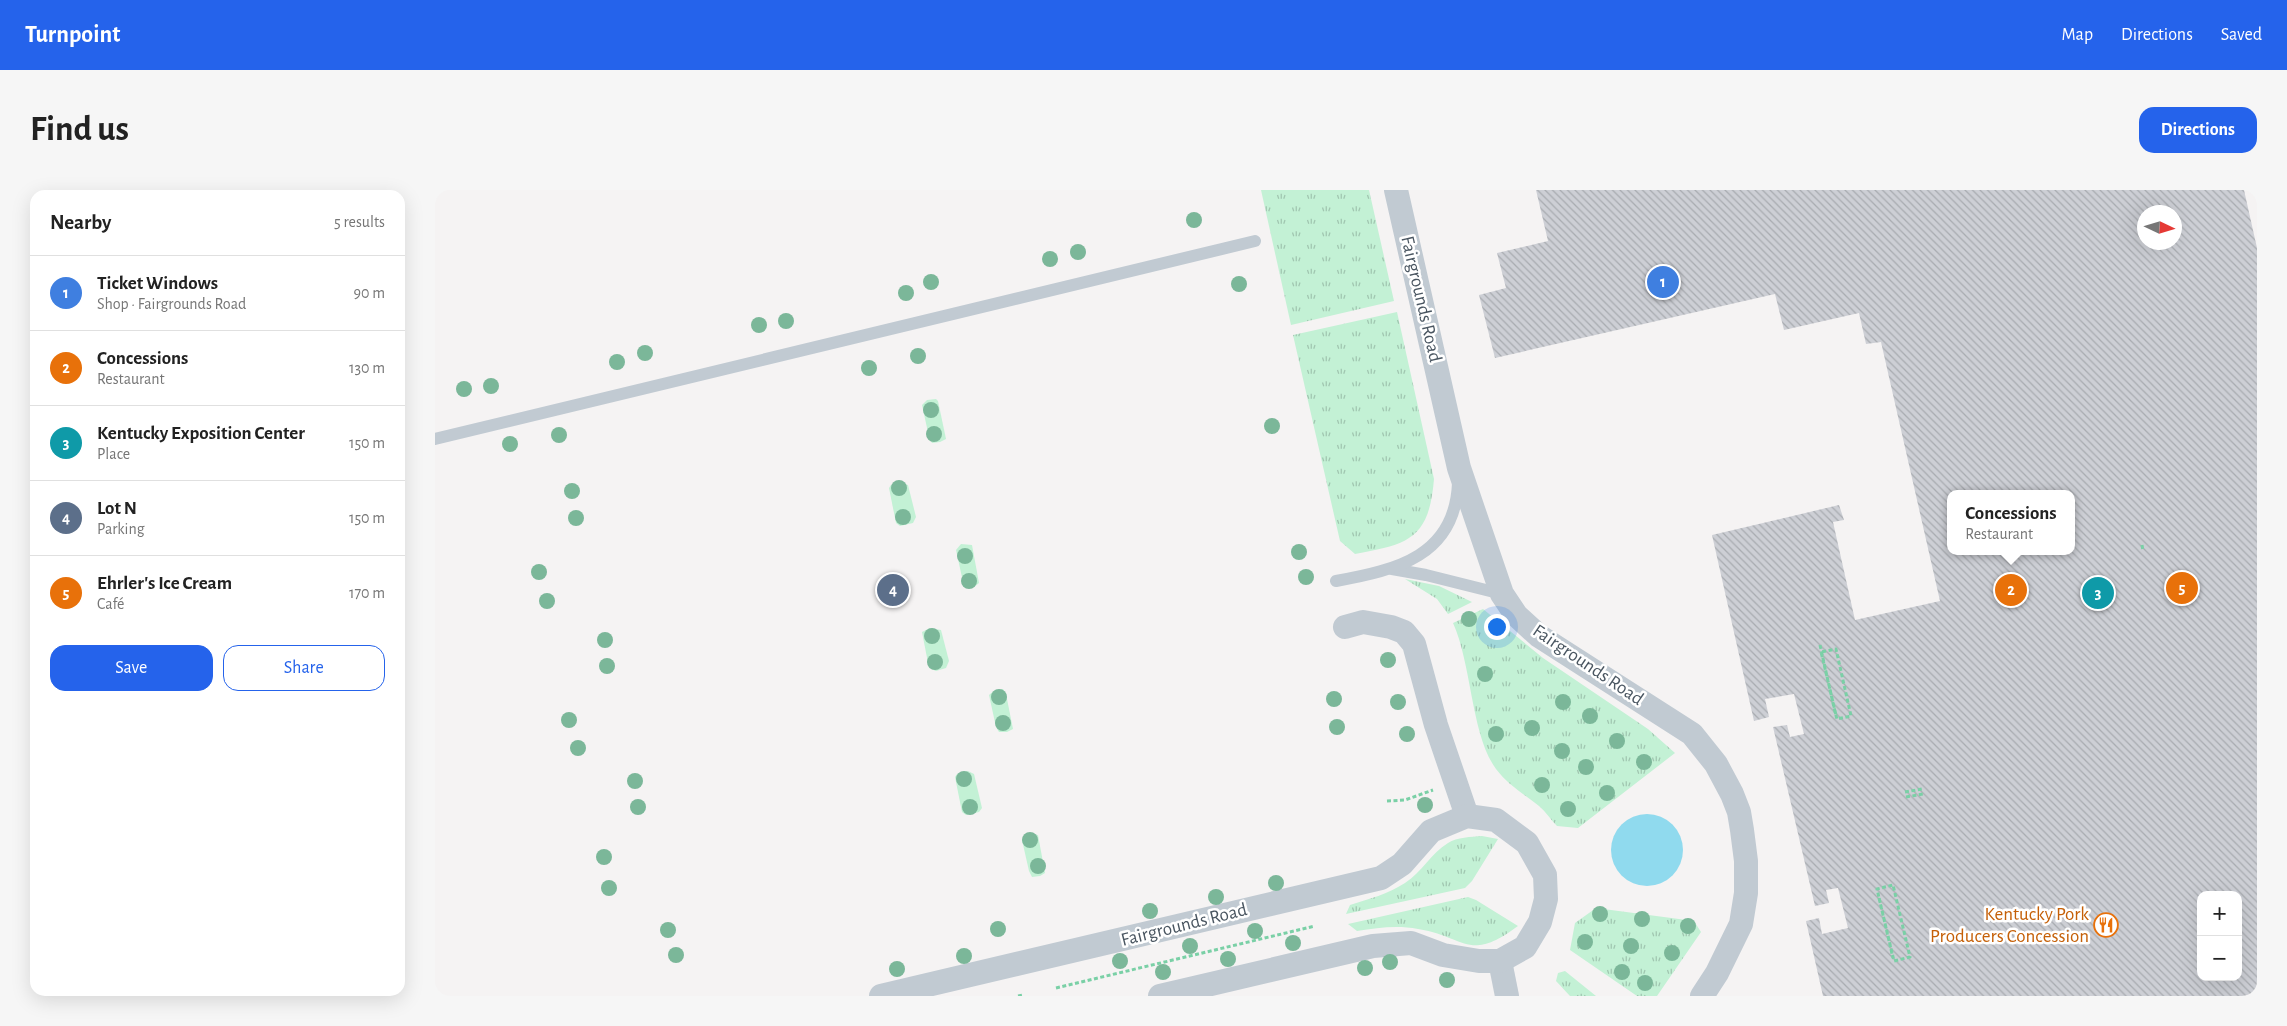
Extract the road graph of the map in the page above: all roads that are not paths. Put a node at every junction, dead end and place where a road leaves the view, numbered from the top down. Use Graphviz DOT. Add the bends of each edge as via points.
graph roads {
  1 [pos="1396,190"];
  2 [pos="1255,241"];
  3 [pos="435,439"];
  4 [pos="1459,468"];
  5 [pos="1392,569"];
  6 [pos="1336,580"];
  7 [pos="1502,594"];
  8 [pos="1345,627"];
  9 [pos="1467,816"];
  10 [pos="1500,961"];
  11 [pos="881,996"];
  12 [pos="1160,996"];
  13 [pos="1507,996"];
  14 [pos="1702,996"];
  1 -- 4 [label="street, Fairgrounds Road"];
  2 -- 3 [label="lane"];
  4 -- 5 [label="lane" via="1458,497 1450,524 1423,553"];
  4 -- 7 [label="street, Fairgrounds Road"];
  5 -- 6 [label="lane"];
  5 -- 7 [label="lane"];
  7 -- 14 [label="street, Fairgrounds Road" via="1516,615 1539,636 1692,734 1716,764 1732,794 1742,830 1746,893 1741,924 1717,974"];
  8 -- 9 [label="street" via="1363,622 1391,627 1404,632 1414,644 1436,725"];
  9 -- 10 [label="street" via="1496,820 1527,843 1545,875 1546,899 1540,922 1525,947"];
  9 -- 11 [label="street, Fairgrounds Road" via="1431,831 1402,864 1381,878"];
  10 -- 12 [label="street" via="1443,955 1411,943 1373,946"];
  10 -- 13 [label="street"];
}
